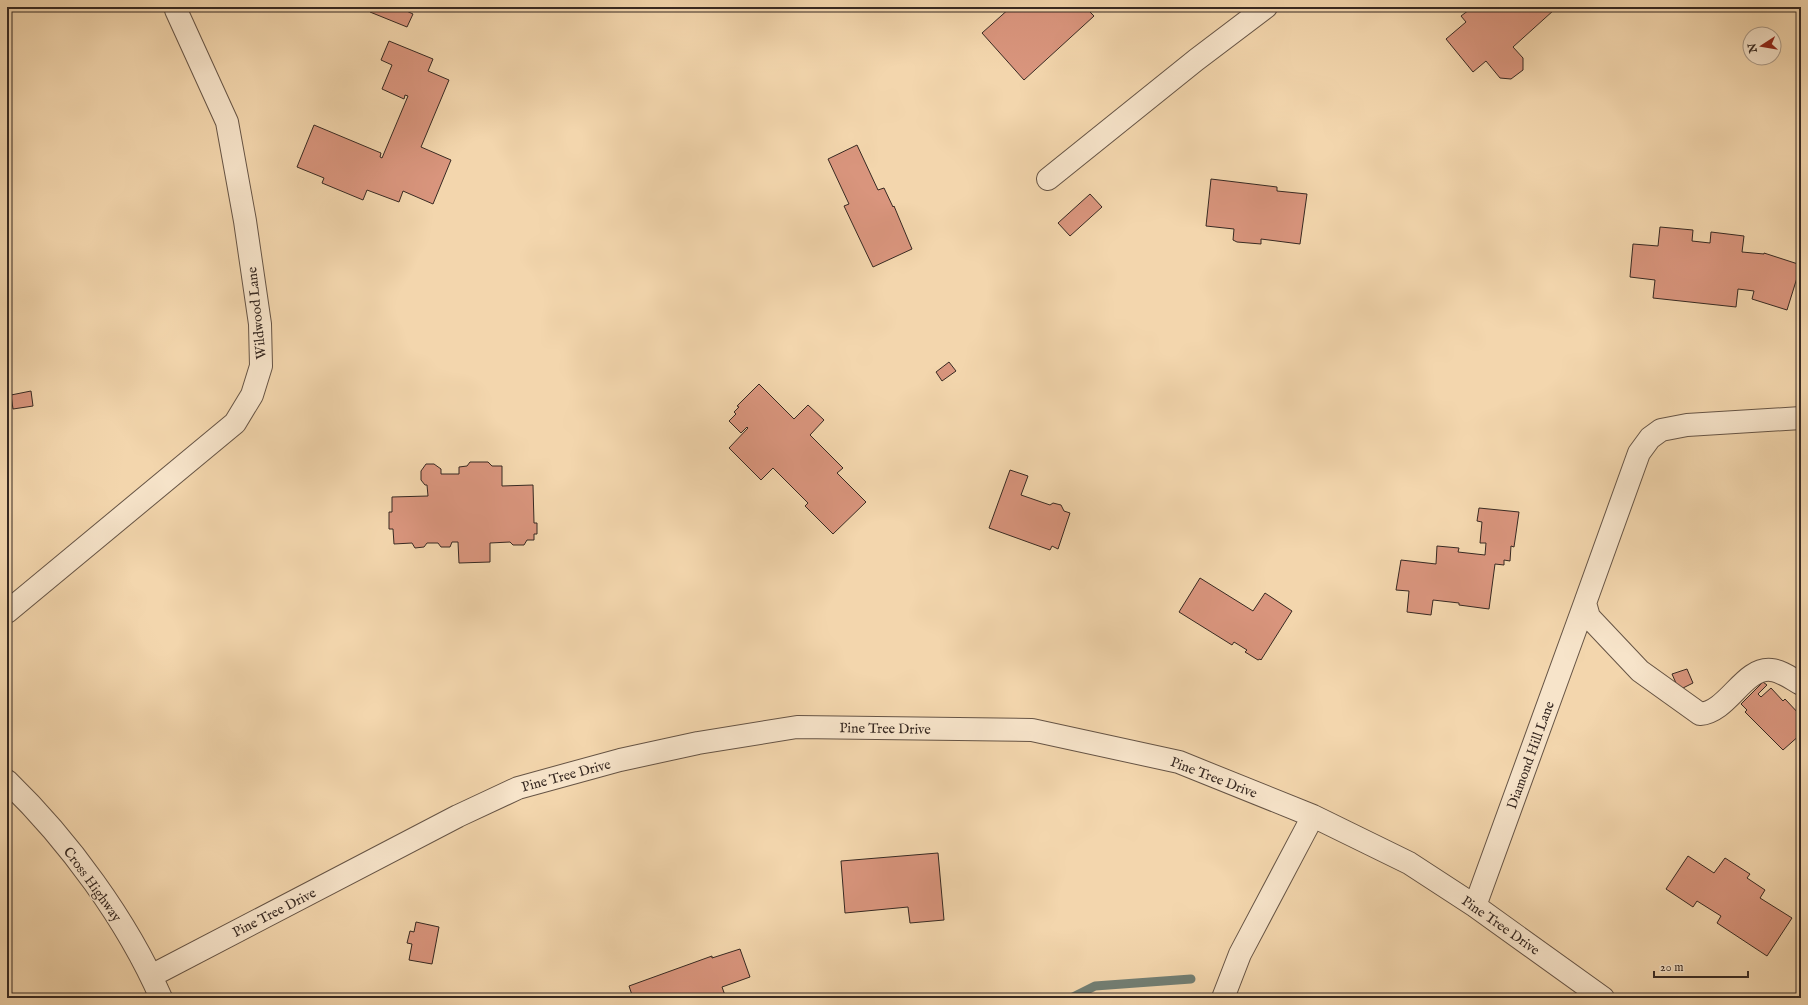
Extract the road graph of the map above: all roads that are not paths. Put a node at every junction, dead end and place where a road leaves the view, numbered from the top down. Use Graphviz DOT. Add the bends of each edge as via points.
graph roads {
  1 [pos="1266,7"];
  2 [pos="176,10"];
  3 [pos="1048,178"];
  4 [pos="1801,418"];
  5 [pos="1585,603"];
  6 [pos="7,612"];
  7 [pos="1801,684"];
  8 [pos="7,781"];
  9 [pos="1313,816"];
  10 [pos="1475,906"];
  11 [pos="151,976"];
  12 [pos="161,998"];
  13 [pos="1223,998"];
  14 [pos="1603,998"];
  1 -- 3 [label="street"];
  2 -- 6 [label="street, Wildwood Lane" via="226,122 245,221 260,324 261,366 252,396 235,423"];
  4 -- 5 [label="street, Diamond Hill Lane" via="1687,425 1661,430 1650,438 1639,453"];
  5 -- 7 [label="street" via="1589,617 1640,671 1700,714 1716,709 1760,670 1780,672"];
  5 -- 10 [label="street, Diamond Hill Lane"];
  8 -- 11 [label="street, Cross Highway" via="66,846 110,905 132,939"];
  9 -- 10 [label="street, Pine Tree Drive" via="1409,863"];
  9 -- 11 [label="street, Pine Tree Drive" via="1179,762 1032,730 797,727 698,743 620,760 518,788 458,816"];
  9 -- 13 [label="street" via="1240,954"];
  10 -- 14 [label="street, Pine Tree Drive"];
  11 -- 12 [label="street, Cross Highway"];
}
